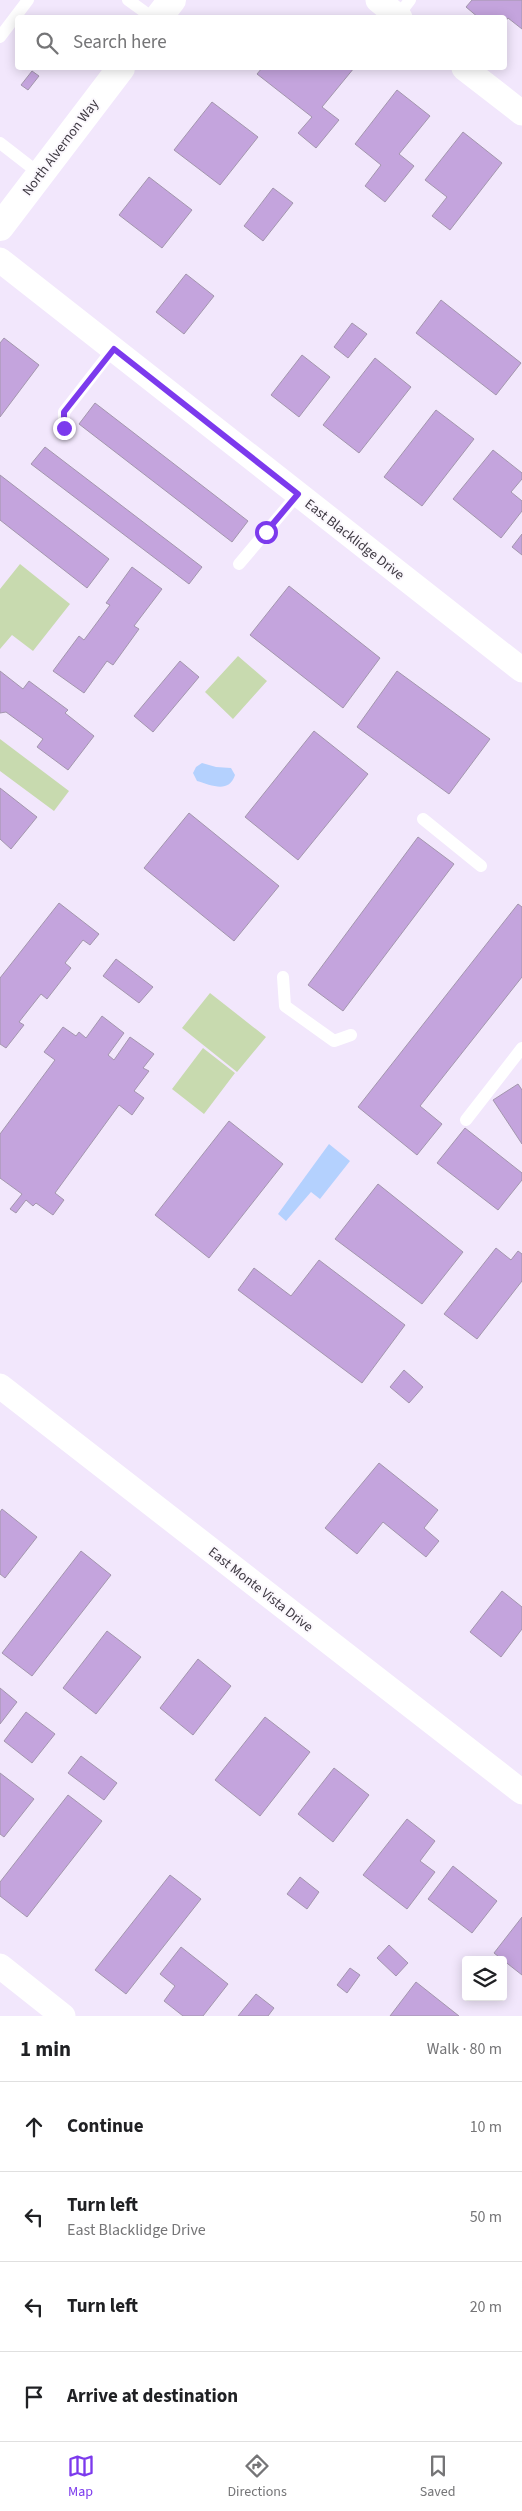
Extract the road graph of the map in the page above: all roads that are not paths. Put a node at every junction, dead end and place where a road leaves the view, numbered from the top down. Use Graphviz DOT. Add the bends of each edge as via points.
graph roads {
  1 [pos="28,0"];
  2 [pos="128,0"];
  3 [pos="172,0"];
  4 [pos="378,0"];
  5 [pos="402,11"];
  6 [pos="17,15"];
  7 [pos="149,15"];
  8 [pos="160,15"];
  9 [pos="15,17"];
  10 [pos="0,37"];
  11 [pos="118,70"];
  12 [pos="467,70"];
  13 [pos="522,113"];
  14 [pos="0,143"];
  15 [pos="40,174"];
  16 [pos="0,227"];
  17 [pos="0,260"];
  18 [pos="114,349"];
  19 [pos="64,428"];
  20 [pos="298,494"];
  21 [pos="239,564"];
  22 [pos="522,670"];
  23 [pos="423,819"];
  24 [pos="481,866"];
  25 [pos="283,976"];
  26 [pos="351,1035"];
  27 [pos="522,1048"];
  28 [pos="466,1120"];
  29 [pos="0,1386"];
  30 [pos="522,1792"];
  31 [pos="0,1966"];
  32 [pos="63,2016"];
  1 -- 6 [label="lane"];
  2 -- 7 [label="lane"];
  3 -- 8 [label="main road"];
  4 -- 5 [label="street"];
  9 -- 10 [label="lane"];
  11 -- 15 [label="main road, North Alvernon Way"];
  12 -- 13 [label="street"];
  14 -- 15 [label="lane"];
  15 -- 16 [label="main road, North Alvernon Way"];
  17 -- 18 [label="street, East Blacklidge Drive"];
  18 -- 19 [label="lane" via="64,412"];
  18 -- 20 [label="street, East Blacklidge Drive"];
  20 -- 21 [label="lane"];
  20 -- 22 [label="street, East Blacklidge Drive"];
  23 -- 24 [label="lane"];
  25 -- 26 [label="lane" via="285,1006 334,1041"];
  27 -- 28 [label="lane"];
  29 -- 30 [label="street, East Monte Vista Drive"];
  31 -- 32 [label="street"];
}
